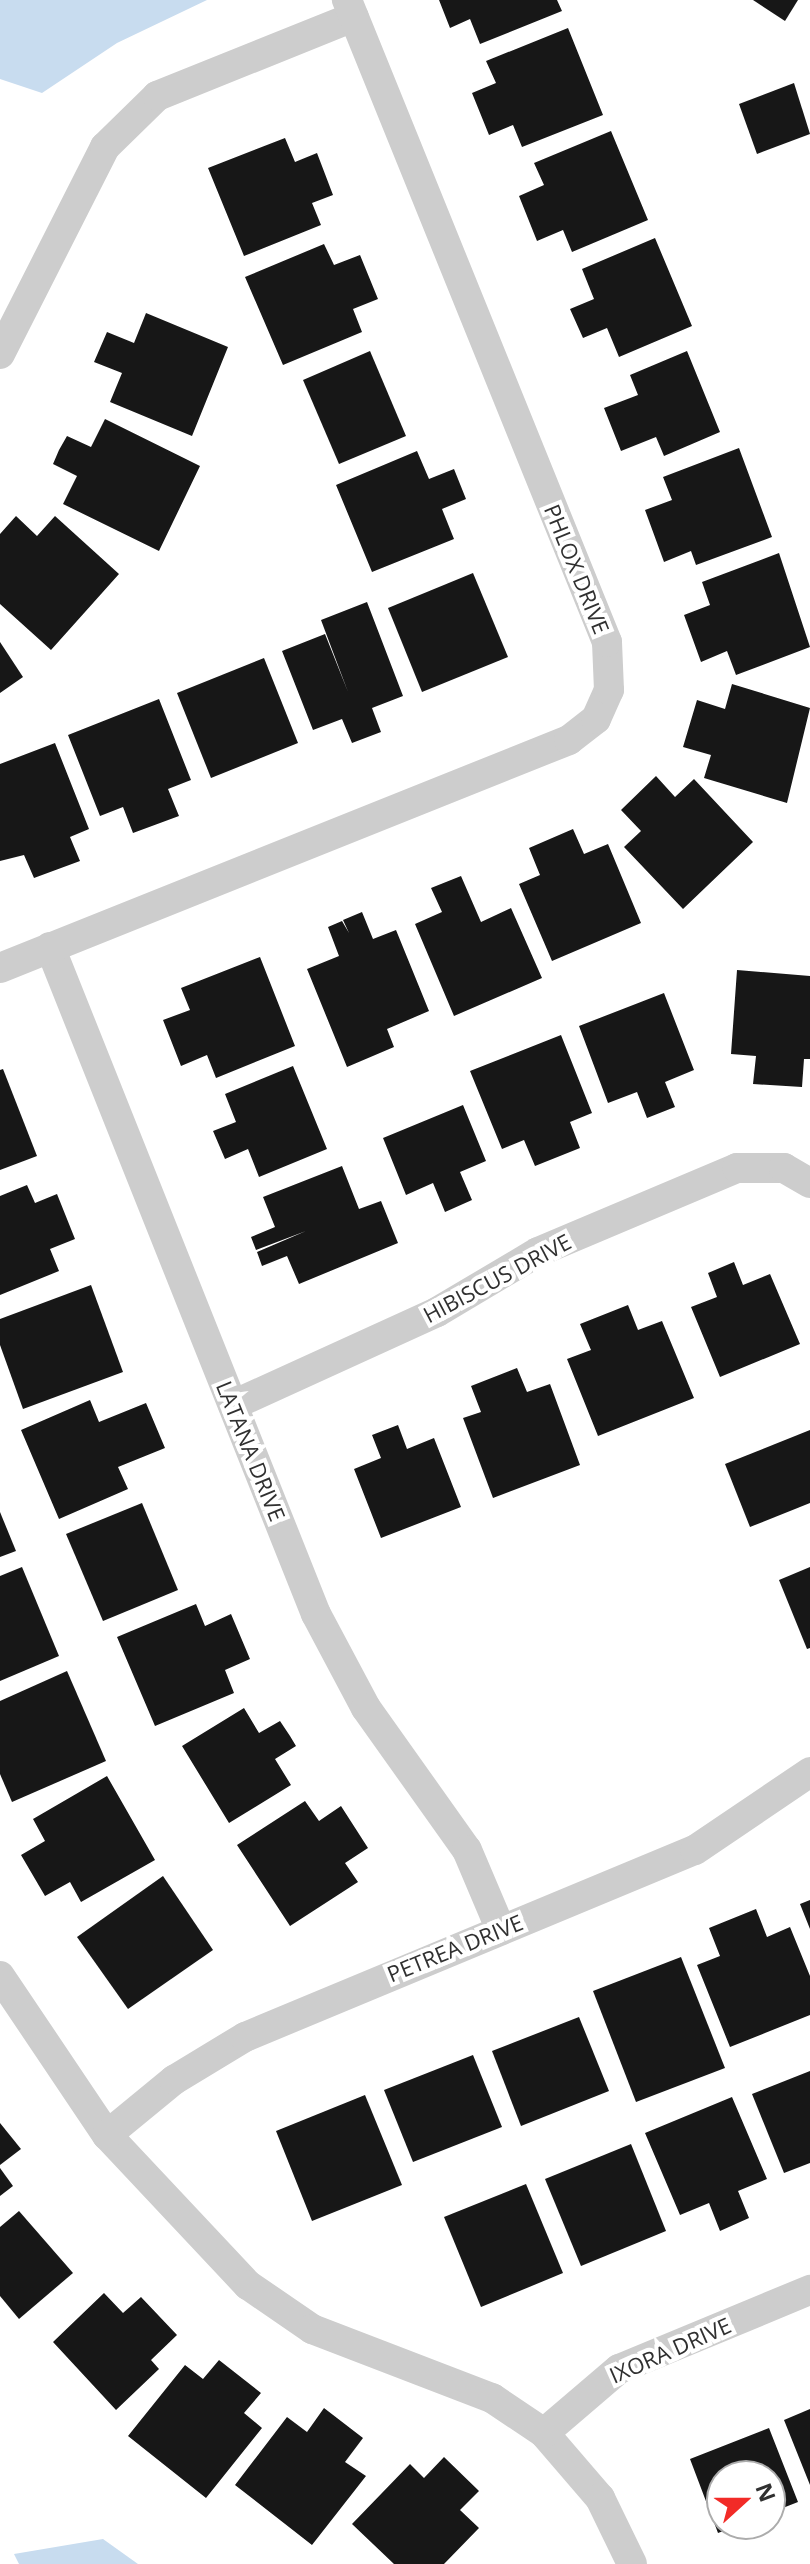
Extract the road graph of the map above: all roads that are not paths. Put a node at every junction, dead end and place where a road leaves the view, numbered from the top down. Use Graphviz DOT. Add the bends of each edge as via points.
graph roads {
  1 [pos="350,9"];
  2 [pos="0,354"];
  3 [pos="50,947"];
  4 [pos="0,968"];
  5 [pos="810,1183"];
  6 [pos="233,1405"];
  7 [pos="810,1772"];
  8 [pos="501,1930"];
  9 [pos="0,1976"];
  10 [pos="107,2135"];
  11 [pos="810,2290"];
  12 [pos="544,2433"];
  13 [pos="632,2564"];
  1 -- 2 [label="street" via="157,96 105,147"];
  1 -- 3 [label="street, PHLOX DRIVE" via="607,642 609,690 596,719 569,740"];
  3 -- 4 [label="street, PHLOX DRIVE"];
  3 -- 6 [label="street, LATANA DRIVE"];
  5 -- 6 [label="street, HIBISCUS DRIVE" via="784,1168 737,1168 538,1252 437,1312"];
  6 -- 8 [label="street, LATANA DRIVE" via="316,1614 366,1708 467,1850"];
  7 -- 8 [label="street, PETREA DRIVE" via="695,1850"];
  8 -- 10 [label="street, PETREA DRIVE" via="245,2037 174,2080"];
  9 -- 10 [label="street"];
  10 -- 12 [label="street" via="248,2285 312,2329 492,2398"];
  11 -- 12 [label="street, IXORA DRIVE" via="619,2369"];
  12 -- 13 [label="street" via="600,2498"];
}
